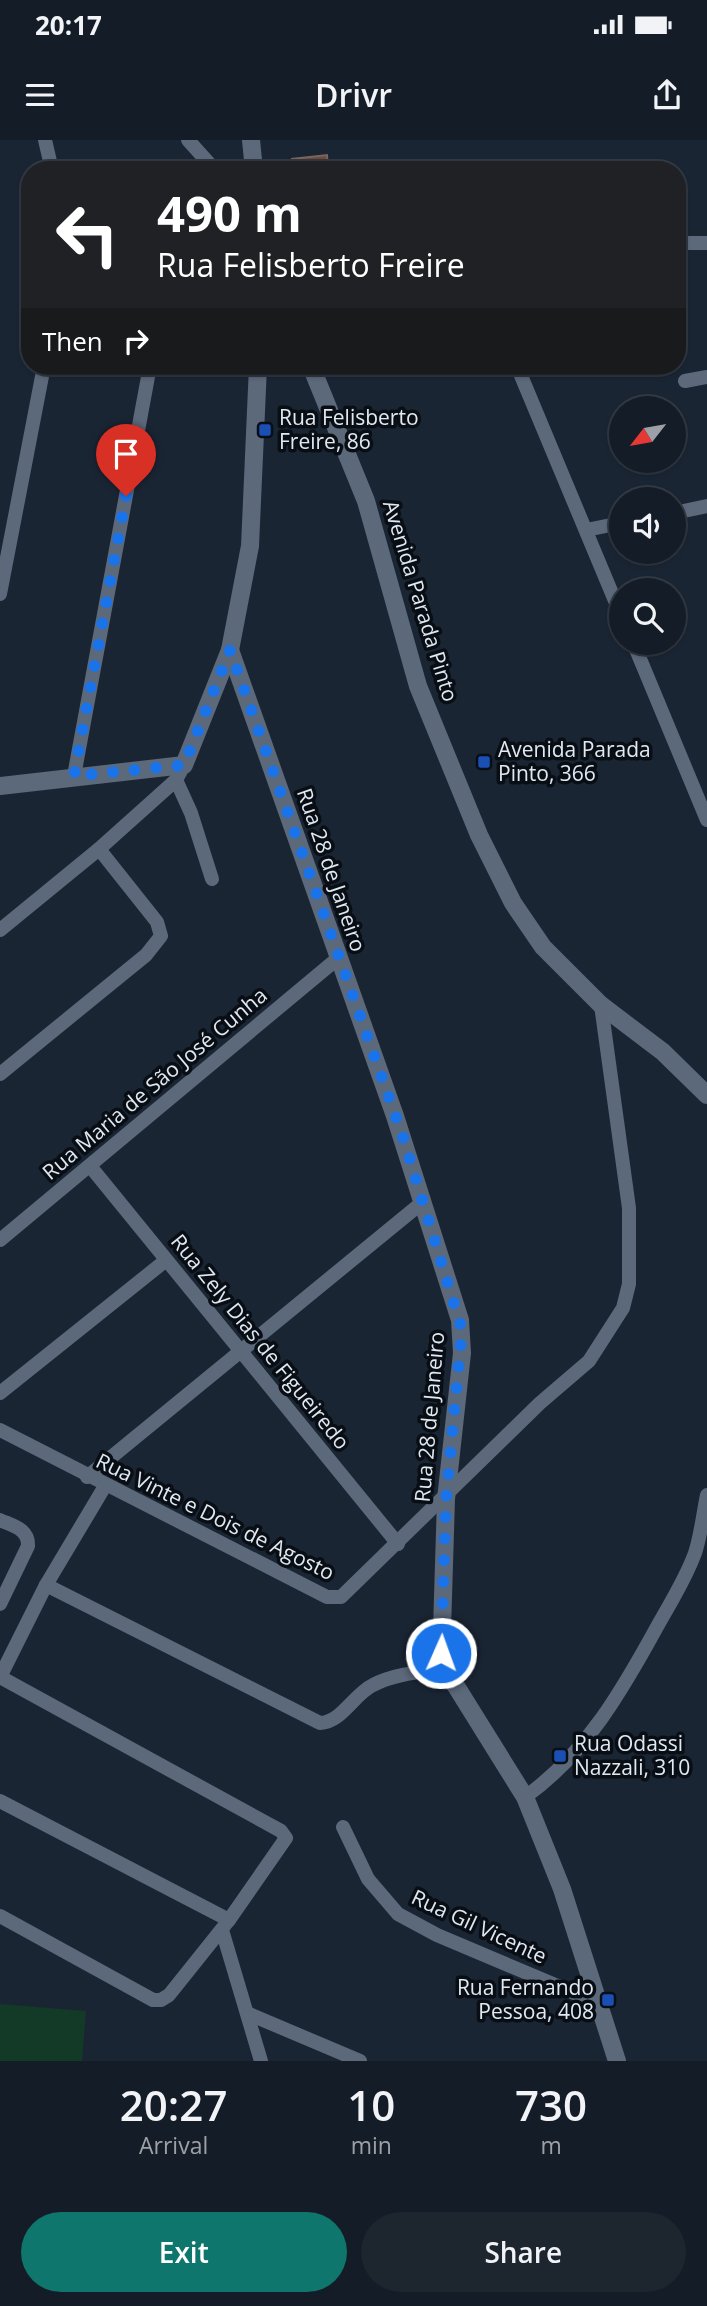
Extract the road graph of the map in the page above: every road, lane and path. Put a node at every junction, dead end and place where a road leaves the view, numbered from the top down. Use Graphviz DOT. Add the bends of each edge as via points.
graph roads {
  1 [pos="45,140"];
  2 [pos="188,140"];
  3 [pos="251,140"];
  4 [pos="50,161"];
  5 [pos="207,161"];
  6 [pos="253,161"];
  7 [pos="686,243"];
  8 [pos="707,243"];
  9 [pos="42,375"];
  10 [pos="148,375"];
  11 [pos="258,375"];
  12 [pos="315,375"];
  13 [pos="521,375"];
  14 [pos="707,377"];
  15 [pos="685,381"];
  16 [pos="707,506"];
  17 [pos="686,510"];
  18 [pos="609,525"];
  19 [pos="586,530"];
  20 [pos="609,586"];
  21 [pos="0,594"];
  22 [pos="230,650"];
  23 [pos="638,655"];
  24 [pos="180,772"];
  25 [pos="74,776"];
  26 [pos="0,786"];
  27 [pos="707,820"];
  28 [pos="99,849"];
  29 [pos="212,879"];
  30 [pos="0,930"];
  31 [pos="337,959"];
  32 [pos="601,1004"];
  33 [pos="0,1074"];
  34 [pos="707,1095"];
  35 [pos="90,1166"];
  36 [pos="424,1201"];
  37 [pos="0,1240"];
  38 [pos="165,1261"];
  39 [pos="239,1350"];
  40 [pos="0,1393"];
  41 [pos="0,1430"];
  42 [pos="87,1477"];
  43 [pos="105,1486"];
  44 [pos="707,1495"];
  45 [pos="446,1499"];
  46 [pos="0,1520"];
  47 [pos="398,1544"];
  48 [pos="46,1586"];
  49 [pos="0,1604"];
  50 [pos="443,1669"];
  51 [pos="0,1677"];
  52 [pos="525,1797"];
  53 [pos="0,1801"];
  54 [pos="343,1827"];
  55 [pos="0,1916"];
  56 [pos="225,1925"];
  57 [pos="598,2003"];
  58 [pos="249,2014"];
  59 [pos="261,2061"];
  60 [pos="360,2061"];
  61 [pos="618,2061"];
  1 -- 4 [label="street"];
  2 -- 5 [label="street"];
  3 -- 6 [label="street"];
  7 -- 8 [label="street"];
  9 -- 21 [label="street"];
  10 -- 25 [label="street"];
  11 -- 22 [label="street" via="250,546"];
  12 -- 32 [label="street, Avenida Parada Pinto" via="366,501 418,686 479,835 513,903 544,947"];
  13 -- 19 [label="street"];
  14 -- 15 [label="street"];
  16 -- 17 [label="street"];
  18 -- 19 [label="street"];
  19 -- 20 [label="street"];
  22 -- 24 [label="street"];
  22 -- 31 [label="street, Rua 28 de Janeiro"];
  23 -- 27 [label="street"];
  24 -- 25 [label="street"];
  24 -- 28 [label="street"];
  24 -- 29 [label="street"];
  25 -- 26 [label="street"];
  28 -- 30 [label="street"];
  28 -- 33 [label="street" via="157,922 161,936 146,956"];
  31 -- 35 [label="street, Rua Maria de São José Cunha"];
  31 -- 36 [label="street, Rua 28 de Janeiro"];
  32 -- 34 [label="street, Avenida Parada Pinto" via="663,1052"];
  32 -- 45 [label="street, Rua Vinte e Dois de Agosto" via="629,1208 629,1284 623,1308 589,1360"];
  35 -- 37 [label="street, Rua Maria de São José Cunha"];
  35 -- 38 [label="street, Rua Zely Dias de Figueiredo"];
  36 -- 39 [label="street"];
  36 -- 45 [label="street, Rua 28 de Janeiro" via="462,1330"];
  38 -- 39 [label="street, Rua Zely Dias de Figueiredo"];
  38 -- 40 [label="street"];
  39 -- 42 [label="street"];
  39 -- 47 [label="street, Rua Zely Dias de Figueiredo"];
  41 -- 42 [label="street, Rua Vinte e Dois de Agosto"];
  42 -- 43 [label="street, Rua Vinte e Dois de Agosto"];
  43 -- 47 [label="street, Rua Vinte e Dois de Agosto" via="327,1597 341,1597"];
  43 -- 48 [label="street"];
  44 -- 52 [label="street" via="695,1552 683,1581 624,1686 574,1753"];
  45 -- 47 [label="street, Rua Vinte e Dois de Agosto"];
  45 -- 50 [label="street, Rua 28 de Janeiro"];
  46 -- 49 [label="street" via="29,1537"];
  48 -- 50 [label="street" via="320,1723 333,1720 383,1680"];
  48 -- 51 [label="street"];
  50 -- 52 [label="street"];
  51 -- 56 [label="street" via="281,1831 286,1838"];
  52 -- 57 [label="street" via="562,1889"];
  53 -- 56 [label="street"];
  54 -- 57 [label="street, Rua Gil Vicente" via="368,1879 398,1914"];
  55 -- 56 [label="street" via="153,2000 169,1995"];
  56 -- 58 [label="street"];
  57 -- 61 [label="street"];
  58 -- 59 [label="street"];
  58 -- 60 [label="street"];
}
